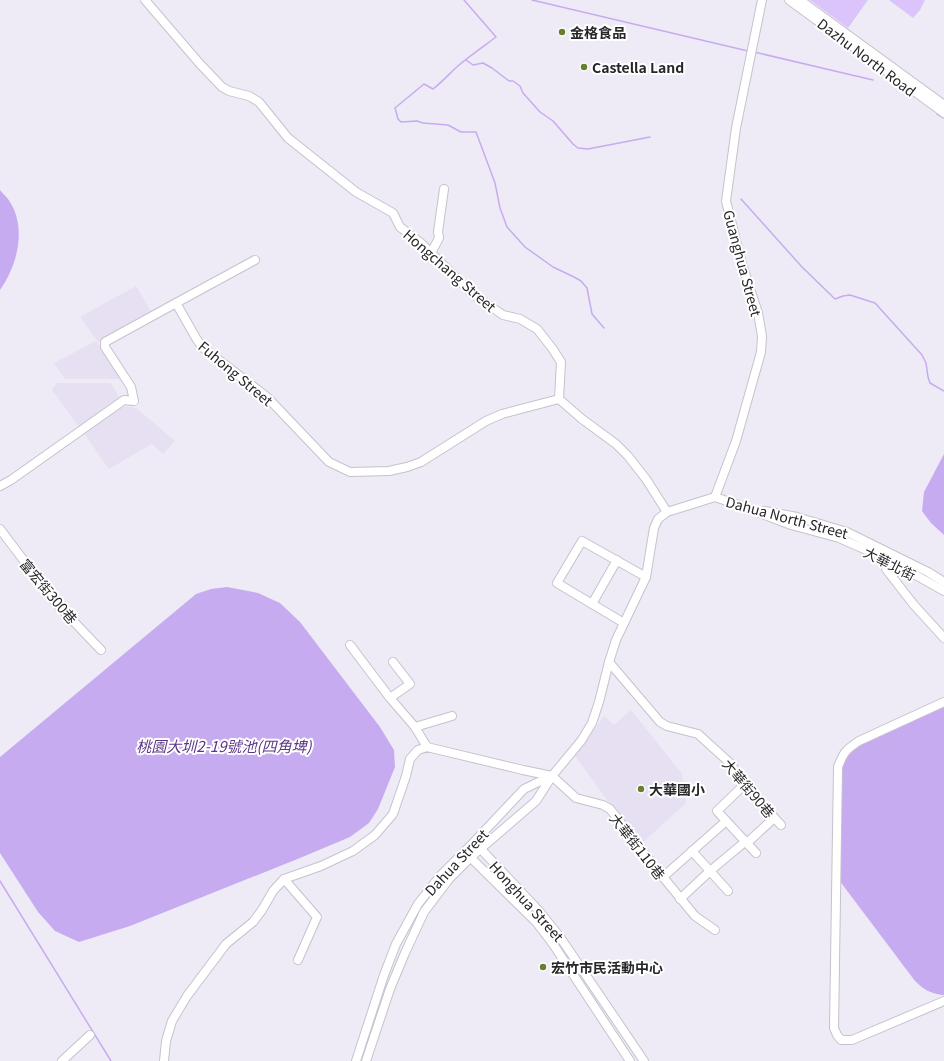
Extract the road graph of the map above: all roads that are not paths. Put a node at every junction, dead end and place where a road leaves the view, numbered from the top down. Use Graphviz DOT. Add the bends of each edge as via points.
graph roads {
  1 [pos="145,0"];
  2 [pos="762,0"];
  3 [pos="789,0"];
  4 [pos="800,0"];
  5 [pos="944,106"];
  6 [pos="944,113"];
  7 [pos="444,189"];
  8 [pos="431,253"];
  9 [pos="255,260"];
  10 [pos="176,303"];
  11 [pos="559,399"];
  12 [pos="0,486"];
  13 [pos="715,497"];
  14 [pos="744,507"];
  15 [pos="667,512"];
  16 [pos="0,529"];
  17 [pos="888,556"];
  18 [pos="617,560"];
  19 [pos="646,577"];
  20 [pos="944,582"];
  21 [pos="944,592"];
  22 [pos="592,604"];
  23 [pos="624,623"];
  24 [pos="944,638"];
  25 [pos="350,645"];
  26 [pos="101,650"];
  27 [pos="393,662"];
  28 [pos="609,662"];
  29 [pos="390,698"];
  30 [pos="944,702"];
  31 [pos="452,716"];
  32 [pos="415,727"];
  33 [pos="427,747"];
  34 [pos="552,776"];
  35 [pos="744,786"];
  36 [pos="774,818"];
  37 [pos="726,822"];
  38 [pos="781,825"];
  39 [pos="474,842"];
  40 [pos="747,842"];
  41 [pos="481,849"];
  42 [pos="692,851"];
  43 [pos="756,853"];
  44 [pos="468,854"];
  45 [pos="710,871"];
  46 [pos="663,877"];
  47 [pos="284,880"];
  48 [pos="728,891"];
  49 [pos="680,899"];
  50 [pos="716,930"];
  51 [pos="560,937"];
  52 [pos="398,941"];
  53 [pos="552,942"];
  54 [pos="409,944"];
  55 [pos="298,960"];
  56 [pos="596,991"];
  57 [pos="587,995"];
  58 [pos="944,1001"];
  59 [pos="368,1023"];
  60 [pos="378,1026"];
  61 [pos="90,1035"];
  62 [pos="62,1061"];
  63 [pos="164,1061"];
  64 [pos="356,1061"];
  65 [pos="366,1061"];
  66 [pos="630,1061"];
  67 [pos="644,1061"];
  1 -- 8 [label="street, Hongchang Street" via="222,87 259,102 288,138 356,192 393,213 400,227"];
  2 -- 13 [label="street, Guanghua Street" via="736,128 726,201 758,313 762,336 761,352 736,441"];
  3 -- 6 [label="street, Dazhu North Road"];
  4 -- 5 [label="street, Dazhu North Road"];
  7 -- 8 [label="street" via="438,238"];
  8 -- 11 [label="street, Hongchang Street" via="474,295 503,315 520,319 537,329 561,362"];
  9 -- 10 [label="street"];
  10 -- 11 [label="street, Fuhong Street" via="202,347 267,397 329,462 350,472 389,471 407,467 421,462 492,418"];
  10 -- 12 [label="street" via="105,342 105,347 131,387 134,401 124,400"];
  11 -- 15 [label="street" via="628,456"];
  13 -- 14 [label="street, Dahua North Street"];
  13 -- 15 [label="street"];
  14 -- 17 [label="street, 大華北街"];
  15 -- 19 [label="street, Dahua Street" via="654,528"];
  16 -- 26 [label="street, 富宏街300巷" via="55,602"];
  17 -- 20 [label="street" via="928,572"];
  17 -- 21 [label="street, 大華北街"];
  17 -- 24 [label="street" via="886,569"];
  18 -- 19 [label="street"];
  18 -- 22 [label="street"];
  18 -- 22 [label="street" via="582,541 557,583"];
  19 -- 23 [label="street, Dahua Street"];
  22 -- 23 [label="street"];
  23 -- 28 [label="street, Dahua Street"];
  25 -- 29 [label="street"];
  27 -- 29 [label="street" via="410,684"];
  28 -- 34 [label="street, Dahua Street" via="600,702 592,723 581,741"];
  28 -- 35 [label="street, 大華街90巷" via="660,722 698,734 731,764"];
  29 -- 32 [label="street"];
  30 -- 58 [label="street" via="859,741 843,754 838,767 834,1028 841,1040 852,1040"];
  31 -- 32 [label="street"];
  32 -- 33 [label="street"];
  33 -- 34 [label="street"];
  33 -- 47 [label="street" via="418,750 410,758 393,814 375,835 353,851"];
  34 -- 39 [label="street, Dahua Street" via="524,789"];
  34 -- 41 [label="street, Dahua Street" via="536,801"];
  34 -- 46 [label="street, 大華街110巷" via="576,798 610,809"];
  35 -- 36 [label="street, 大華街90巷"];
  35 -- 37 [label="street" via="717,811"];
  36 -- 38 [label="street, 大華街90巷"];
  36 -- 40 [label="street"];
  37 -- 40 [label="street"];
  37 -- 42 [label="street"];
  39 -- 41 [label="street, Honghua Street"];
  39 -- 44 [label="street, Dahua Street"];
  40 -- 43 [label="street"];
  40 -- 45 [label="street"];
  41 -- 44 [label="street, Dahua Street"];
  41 -- 51 [label="street, Honghua Street"];
  42 -- 45 [label="street"];
  42 -- 46 [label="street"];
  44 -- 52 [label="street, Dahua Street" via="440,876 418,904"];
  44 -- 53 [label="street, Honghua Street" via="537,923"];
  44 -- 54 [label="street, Dahua Street" via="424,912"];
  45 -- 48 [label="street"];
  45 -- 49 [label="street"];
  46 -- 49 [label="street, 大華街110巷"];
  47 -- 55 [label="street" via="317,917"];
  47 -- 63 [label="street" via="273,891 253,922 226,944 172,1020"];
  49 -- 50 [label="street, 大華街110巷" via="695,916"];
  51 -- 53 [label="street"];
  51 -- 56 [label="street, Honghua Street"];
  52 -- 54 [label="street"];
  52 -- 59 [label="street, Dahua Street"];
  53 -- 57 [label="street, Honghua Street"];
  54 -- 60 [label="street, Dahua Street"];
  56 -- 57 [label="street"];
  56 -- 67 [label="street, Honghua Street"];
  57 -- 66 [label="street, Honghua Street"];
  59 -- 60 [label="street"];
  59 -- 64 [label="street, Dahua Street"];
  60 -- 65 [label="street, Dahua Street"];
  61 -- 62 [label="street"];
}
